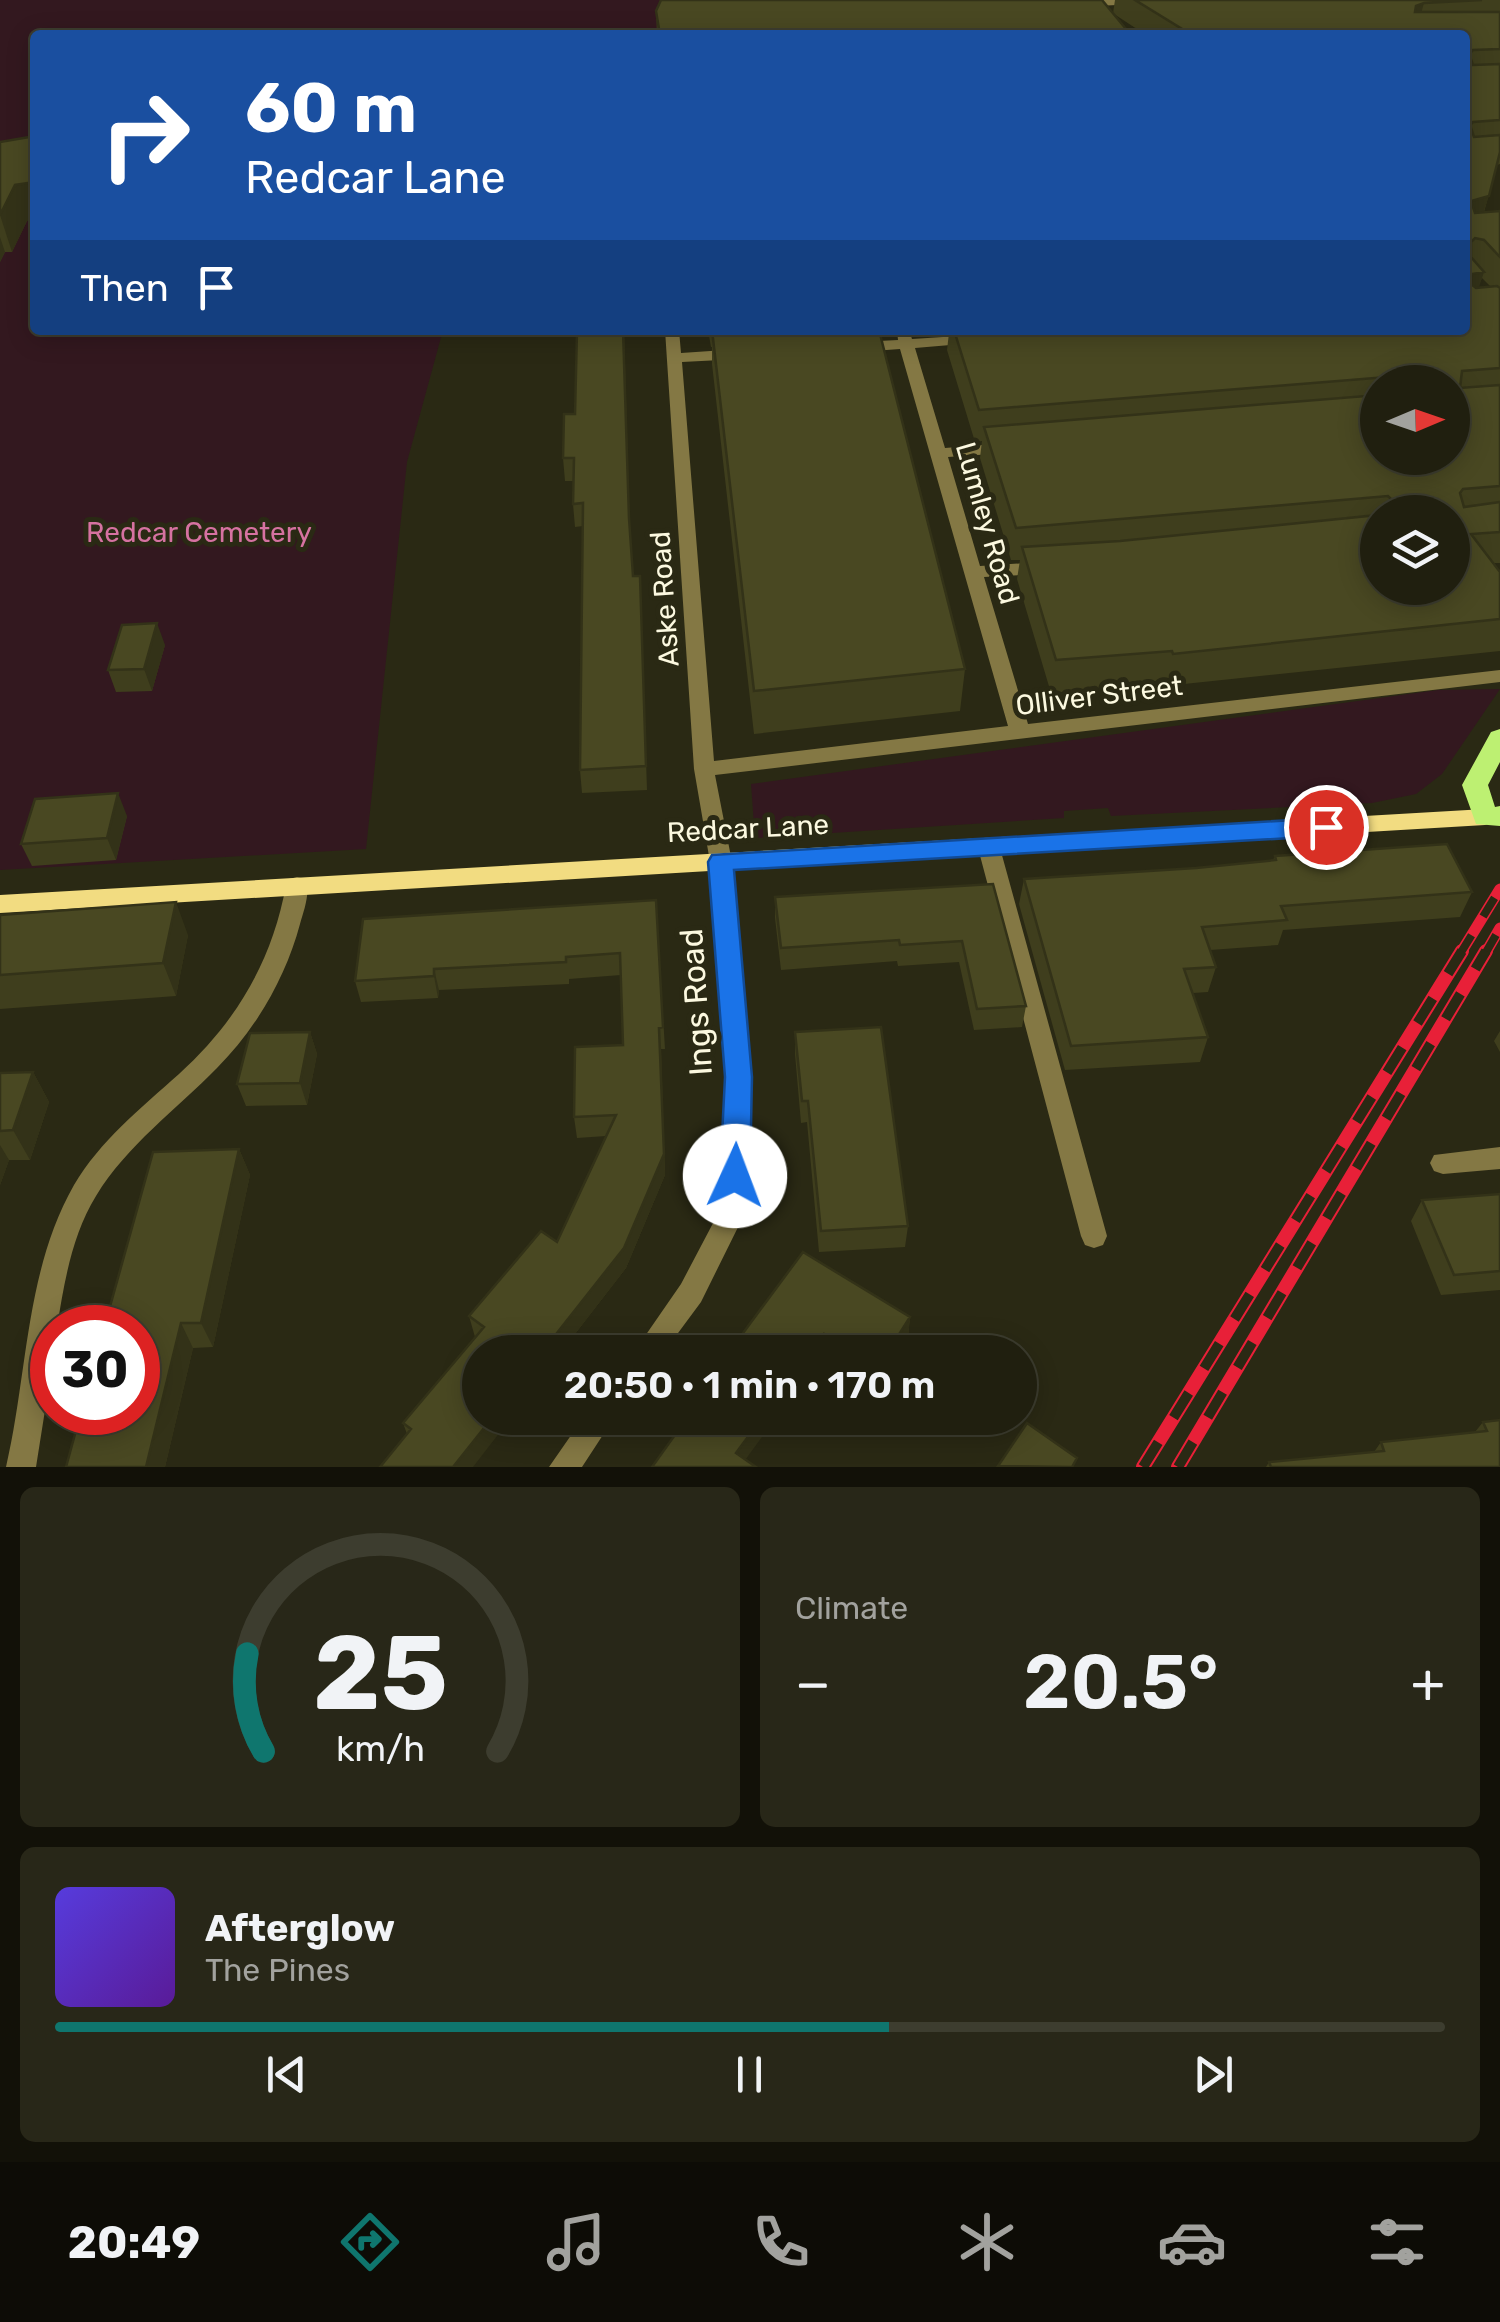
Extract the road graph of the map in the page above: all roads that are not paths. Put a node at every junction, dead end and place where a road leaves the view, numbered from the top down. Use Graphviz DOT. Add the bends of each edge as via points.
graph roads {
  1 [pos="1159,0"];
  2 [pos="1096,2"];
  3 [pos="1104,19"];
  4 [pos="672,335"];
  5 [pos="905,337"];
  6 [pos="984,338"];
  7 [pos="848,347"];
  8 [pos="752,354"];
  9 [pos="674,358"];
  10 [pos="1030,447"];
  11 [pos="939,453"];
  12 [pos="1053,567"];
  13 [pos="974,572"];
  14 [pos="1500,676"];
  15 [pos="1020,732"];
  16 [pos="1500,738"];
  17 [pos="704,768"];
  18 [pos="1493,817"];
  19 [pos="989,848"];
  20 [pos="720,862"];
  21 [pos="296,885"];
  22 [pos="0,904"];
  23 [pos="1500,1158"];
  24 [pos="1443,1163"];
  25 [pos="1094,1236"];
  26 [pos="660,1335"];
  27 [pos="588,1435"];
  28 [pos="21,1467"];
  29 [pos="564,1467"];
  1 -- 2 [label="street"];
  2 -- 3 [label="main road"];
  4 -- 9 [label="street, Aske Road"];
  5 -- 6 [label="street"];
  5 -- 7 [label="street"];
  5 -- 11 [label="street, Lumley Road"];
  8 -- 9 [label="street"];
  9 -- 17 [label="street, Aske Road"];
  10 -- 11 [label="street"];
  11 -- 13 [label="street, Lumley Road"];
  12 -- 13 [label="street"];
  13 -- 15 [label="street, Lumley Road"];
  14 -- 15 [label="street, Olliver Street"];
  15 -- 17 [label="street, Olliver Street"];
  16 -- 18 [label="main road" via="1474,785"];
  17 -- 20 [label="street, Aske Road"];
  18 -- 19 [label="main road, Redcar Lane"];
  19 -- 20 [label="main road, Redcar Lane"];
  19 -- 25 [label="street"];
  20 -- 21 [label="main road, Redcar Lane"];
  20 -- 26 [label="street, Ings Road" via="738,1077 734,1210 691,1293"];
  21 -- 22 [label="main road, Redcar Lane"];
  21 -- 28 [label="street" via="281,954 242,1020 213,1058 122,1140 73,1213 58,1257"];
  23 -- 24 [label="street"];
  27 -- 29 [label="street"];
}
